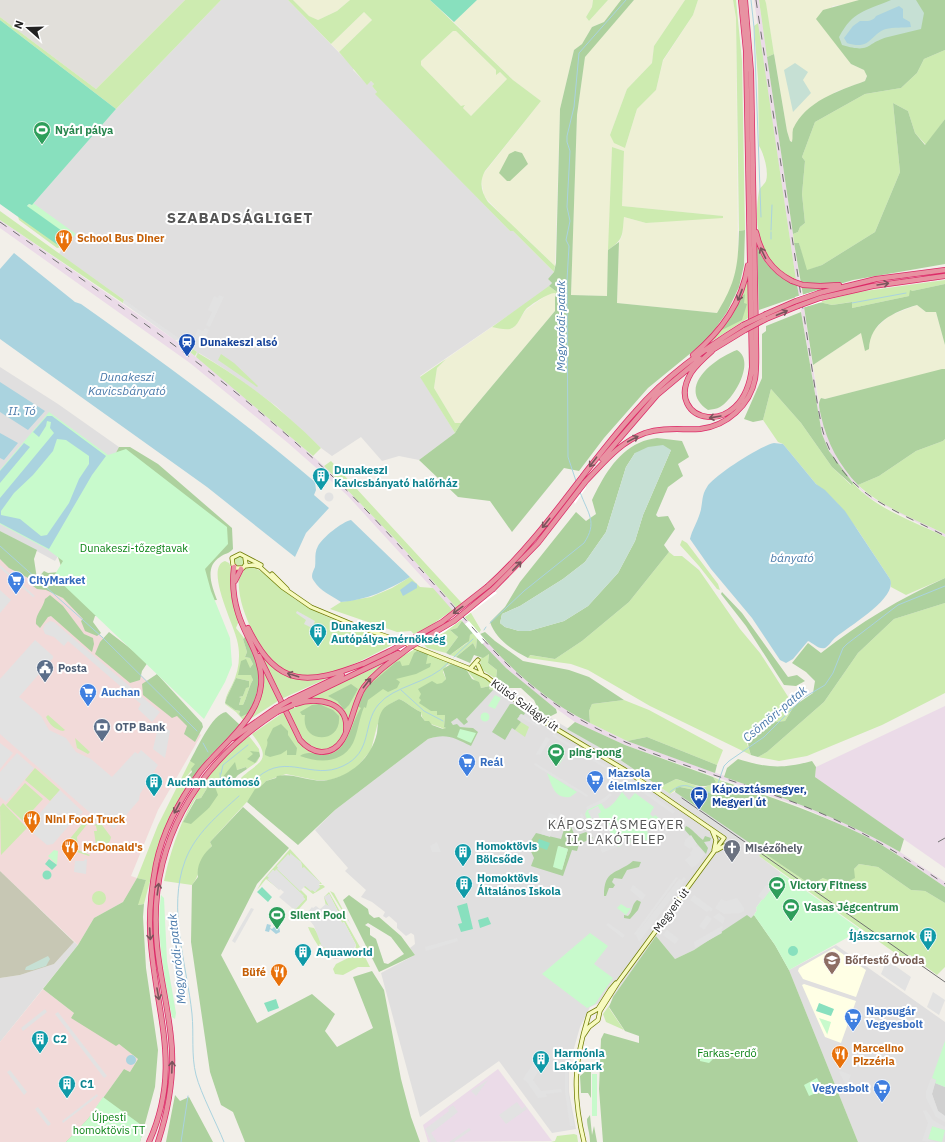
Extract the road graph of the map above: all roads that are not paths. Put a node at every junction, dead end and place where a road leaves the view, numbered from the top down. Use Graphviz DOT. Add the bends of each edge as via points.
graph roads {
  1 [pos="741,0"];
  2 [pos="745,0"];
  3 [pos="753,212"];
  4 [pos="750,243"];
  5 [pos="945,270"];
  6 [pos="945,276"];
  7 [pos="851,284"];
  8 [pos="820,296"];
  9 [pos="797,303"];
  10 [pos="753,322"];
  11 [pos="744,328"];
  12 [pos="712,351"];
  13 [pos="676,371"];
  14 [pos="584,483"];
  15 [pos="246,558"];
  16 [pos="234,567"];
  17 [pos="243,568"];
  18 [pos="292,595"];
  19 [pos="249,633"];
  20 [pos="396,656"];
  21 [pos="365,663"];
  22 [pos="470,668"];
  23 [pos="482,675"];
  24 [pos="291,703"];
  25 [pos="248,726"];
  26 [pos="243,730"];
  27 [pos="342,741"];
  28 [pos="712,830"];
  29 [pos="724,838"];
  30 [pos="734,845"];
  31 [pos="713,853"];
  32 [pos="619,981"];
  33 [pos="594,1012"];
  34 [pos="598,1016"];
  35 [pos="588,1019"];
  36 [pos="592,1023"];
  37 [pos="583,1036"];
  38 [pos="168,1106"];
  39 [pos="149,1142"];
  40 [pos="155,1142"];
  41 [pos="158,1142"];
  42 [pos="584,1142"];
  1 -- 4 [label="highway" via="746,51"];
  2 -- 3 [label="highway" via="750,60"];
  7 -- 3 [label="highway, one-way, bridge" via="803,285 777,272 763,255 755,231"];
  3 -- 10 [label="highway"];
  4 -- 10 [label="highway"];
  4 -- 13 [label="highway, one-way" via="745,280 730,316 714,336"];
  5 -- 7 [label="highway"];
  8 -- 6 [label="highway, one-way"];
  7 -- 8 [label="highway"];
  8 -- 9 [label="highway, bridge"];
  11 -- 9 [label="highway, one-way, bridge"];
  9 -- 11 [label="highway, bridge" via="766,314"];
  10 -- 12 [label="highway, one-way" via="752,367 748,386 735,407 723,415 710,418 696,414 692,410 686,400 686,387 691,373"];
  14 -- 10 [label="highway, one-way" via="610,455 636,437 659,430 707,428 723,422 736,412 747,399 755,381"];
  11 -- 12 [label="highway"];
  11 -- 13 [label="highway" via="715,343"];
  12 -- 14 [label="highway" via="688,367 657,395"];
  13 -- 21 [label="highway, one-way, bridge" via="635,411 520,554 488,586 442,622"];
  20 -- 14 [label="highway, one-way, bridge" via="454,621 493,589 538,543"];
  15 -- 16 [label="main road" via="242,554 236,555 232,560"];
  15 -- 17 [label="main road"];
  15 -- 18 [label="main road" via="267,569"];
  16 -- 17 [label="main road"];
  16 -- 19 [label="highway" via="236,606"];
  17 -- 18 [label="main road" via="253,565 260,567"];
  17 -- 19 [label="highway" via="236,577 236,598"];
  18 -- 22 [label="main road, Külső Szilágyi út" via="337,619"];
  21 -- 19 [label="highway, one-way" via="319,678 297,677 269,662"];
  19 -- 25 [label="highway" via="262,685"];
  19 -- 27 [label="highway" via="303,743 309,749 323,752 332,750"];
  20 -- 24 [label="highway"];
  27 -- 20 [label="highway, one-way" via="360,694 377,672"];
  21 -- 24 [label="highway"];
  22 -- 23 [label="main road, Külső Szilágyi út"];
  22 -- 23 [label="main road" via="478,662"];
  23 -- 28 [label="main road, Külső Szilágyi út" via="538,718 625,770"];
  24 -- 25 [label="highway, bridge"];
  24 -- 27 [label="highway" via="317,700 338,708 346,721"];
  25 -- 26 [label="highway"];
  25 -- 26 [label="highway"];
  38 -- 26 [label="highway, one-way" via="172,1050 155,925 161,871 173,830 190,798"];
  26 -- 39 [label="highway, one-way" via="199,773 176,811 160,851 152,883 150,937 167,1067 161,1109"];
  28 -- 29 [label="main road, Külső Szilágyi út"];
  28 -- 31 [label="main road" via="716,840"];
  29 -- 31 [label="main road, Megyeri út"];
  30 -- 31 [label="main road" via="723,846"];
  31 -- 32 [label="main road, Megyeri út"];
  32 -- 33 [label="main road, Megyeri út"];
  32 -- 34 [label="main road, Megyeri út"];
  33 -- 34 [label="main road"];
  33 -- 35 [label="main road, Megyeri út" via="589,1014"];
  34 -- 36 [label="main road, Megyeri út" via="597,1021"];
  35 -- 36 [label="main road"];
  35 -- 37 [label="main road, Megyeri út"];
  36 -- 37 [label="main road, Megyeri út"];
  37 -- 42 [label="main road, Megyeri út" via="575,1080"];
  38 -- 40 [label="highway"];
  38 -- 41 [label="highway"];
}
